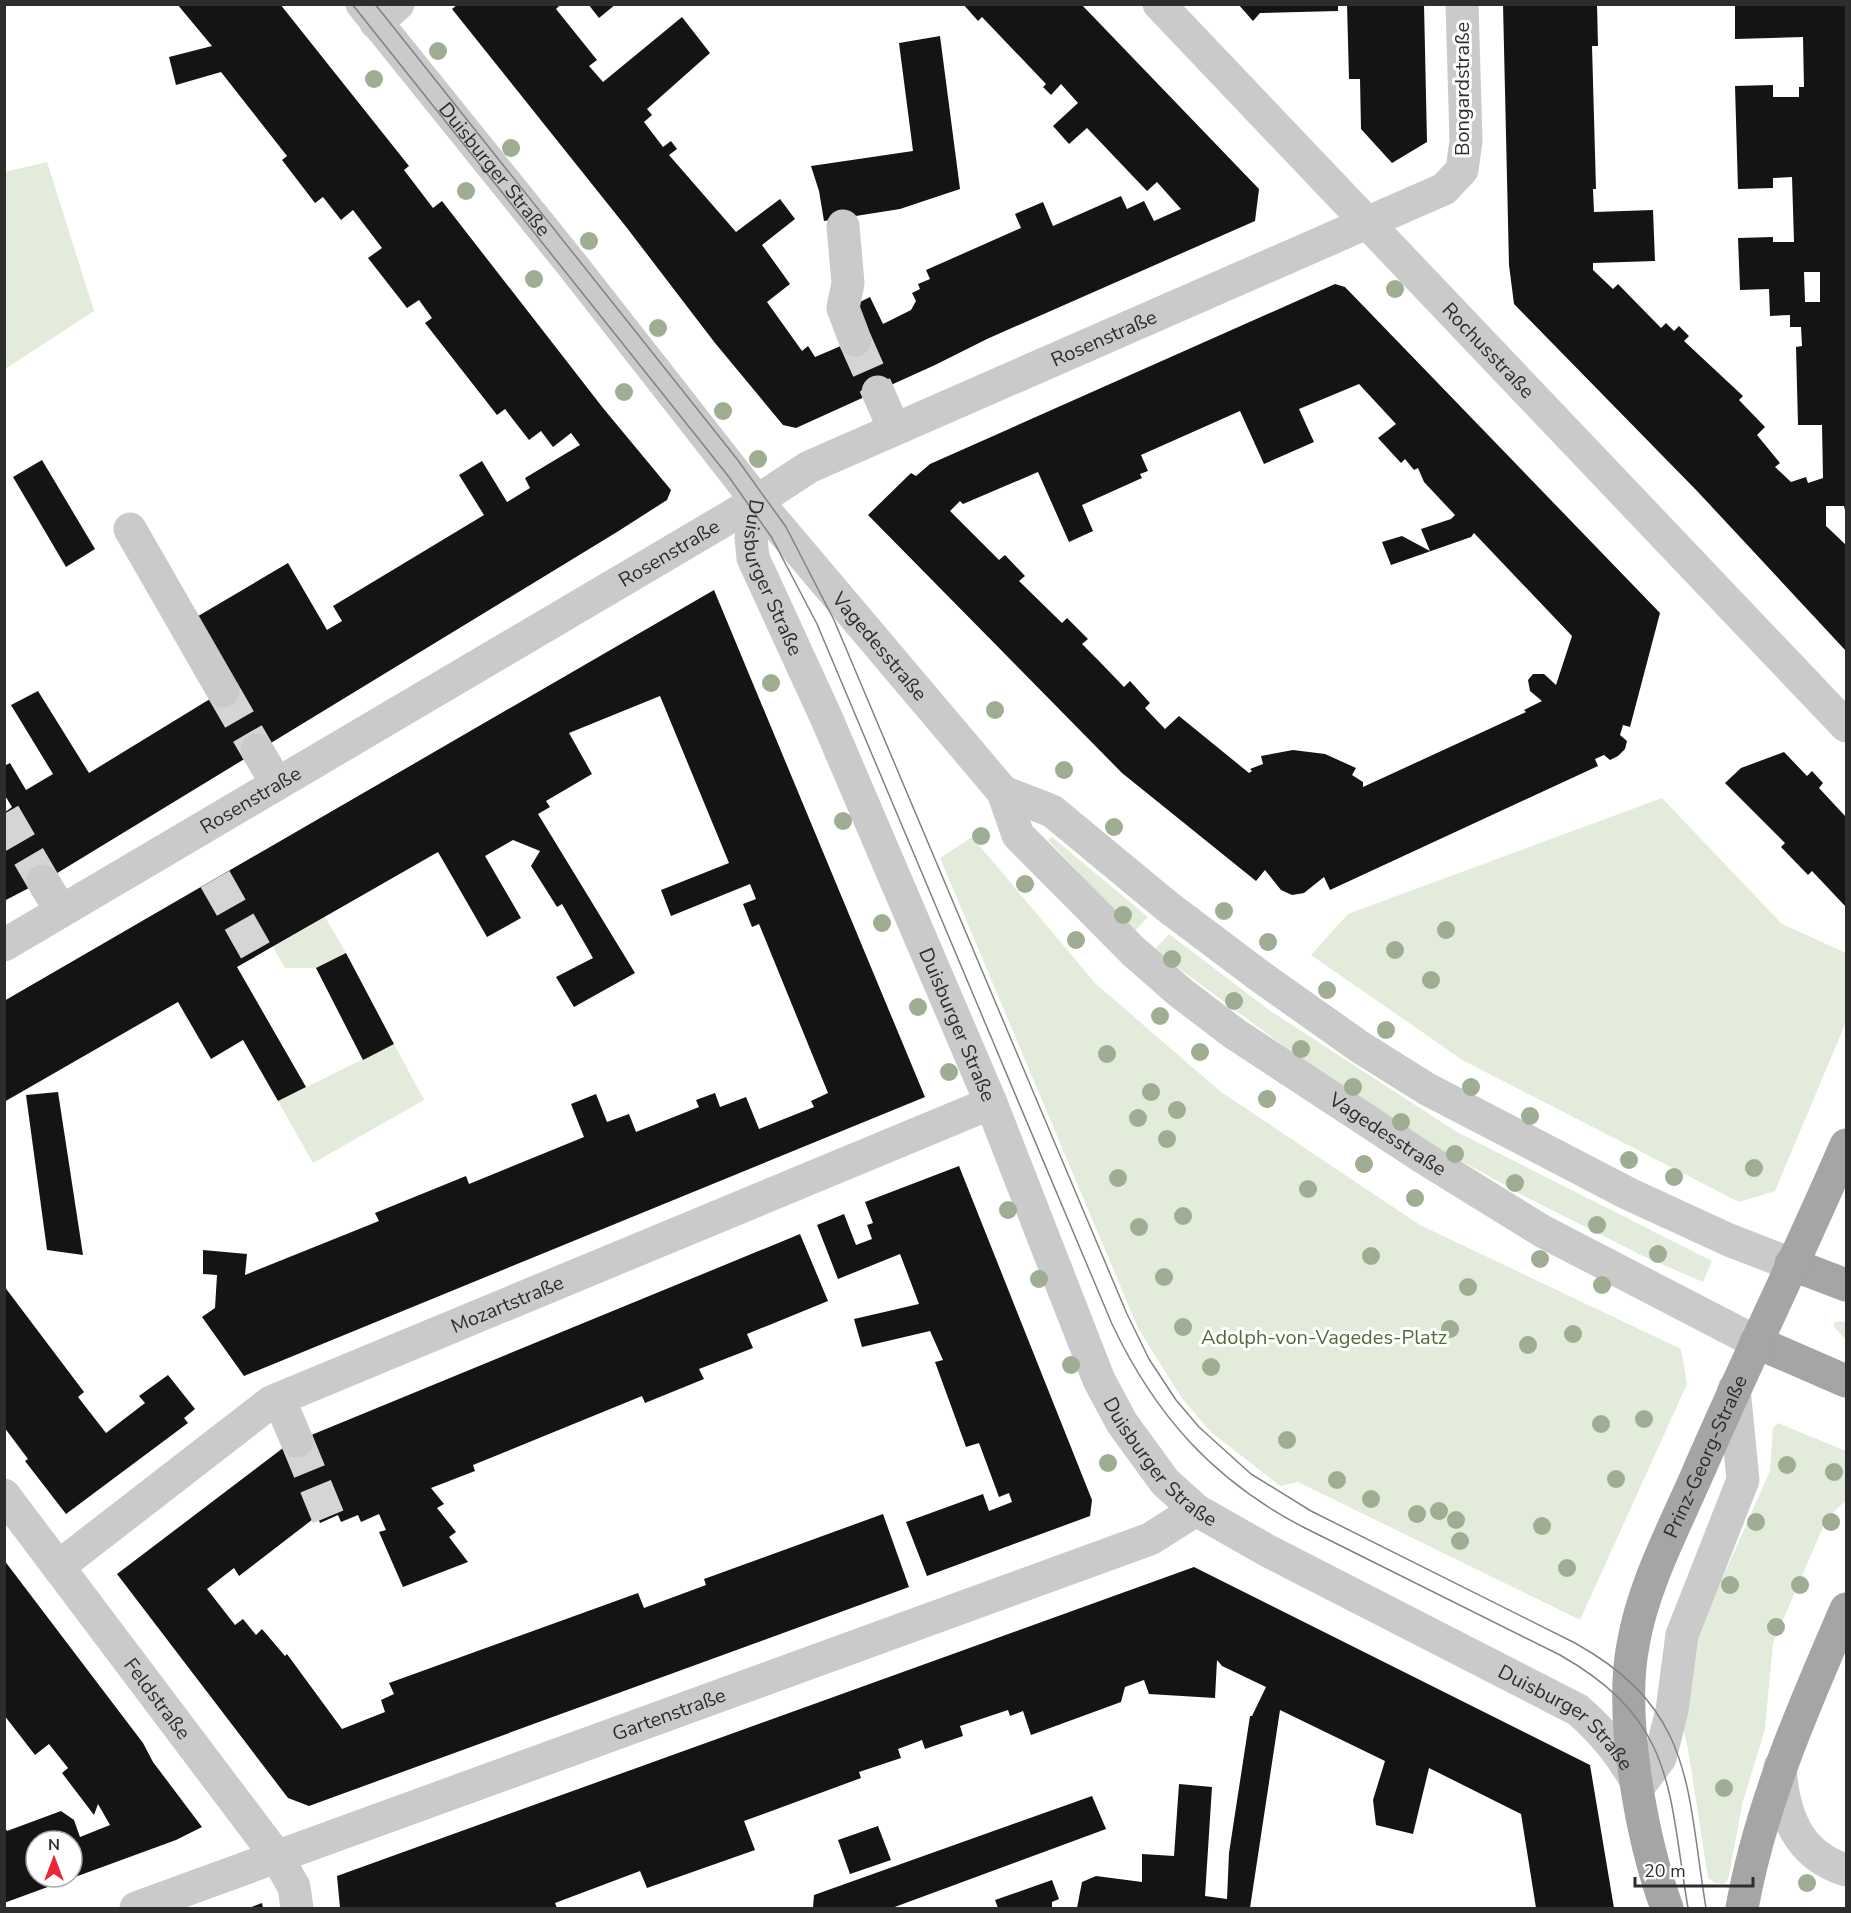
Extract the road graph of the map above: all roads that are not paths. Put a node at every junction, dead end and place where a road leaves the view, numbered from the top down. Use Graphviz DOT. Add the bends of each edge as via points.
graph roads {
  1 [pos="1159,4"];
  2 [pos="1462,4"];
  3 [pos="378,10"];
  4 [pos="1367,224"];
  5 [pos="843,226"];
  6 [pos="855,340"];
  7 [pos="878,392"];
  8 [pos="894,429"];
  9 [pos="757,501"];
  10 [pos="130,529"];
  11 [pos="224,691"];
  12 [pos="1833,693"];
  13 [pos="1846,726"];
  14 [pos="257,750"];
  15 [pos="277,784"];
  16 [pos="1003,792"];
  17 [pos="43,880"];
  18 [pos="61,911"];
  19 [pos="4,945"];
  20 [pos="991,1103"];
  21 [pos="1846,1144"];
  22 [pos="1791,1264"];
  23 [pos="1846,1285"];
  24 [pos="1756,1342"];
  25 [pos="1846,1381"];
  26 [pos="1734,1389"];
  27 [pos="279,1399"];
  28 [pos="297,1441"];
  29 [pos="4,1495"];
  30 [pos="1196,1510"];
  31 [pos="58,1567"];
  32 [pos="1846,1609"];
  33 [pos="1780,1767"];
  34 [pos="1639,1786"];
  35 [pos="277,1857"];
  36 [pos="1846,1870"];
  37 [pos="136,1908"];
  38 [pos="297,1908"];
  39 [pos="1667,1908"];
  40 [pos="1742,1908"];
  1 -- 4 [label="street, Rochusstraße"];
  2 -- 4 [label="street, Bongardstraße" via="1466,141 1462,170 1444,189"];
  3 -- 9 [label="street, Duisburger Straße"];
  4 -- 8 [label="street, Rosenstraße"];
  4 -- 12 [label="street, Rochusstraße"];
  5 -- 6 [label="street" via="848,283 843,308"];
  7 -- 8 [label="street"];
  8 -- 9 [label="street, Rosenstraße" via="809,467"];
  9 -- 15 [label="street, Rosenstraße"];
  9 -- 16 [label="street, Vagedesstraße"];
  9 -- 20 [label="street, Duisburger Straße" via="751,538 753,558 826,717"];
  10 -- 11 [label="street"];
  12 -- 13 [label="street, Rochusstraße"];
  14 -- 15 [label="street"];
  15 -- 18 [label="street, Rosenstraße"];
  16 -- 22 [label="street, Vagedesstraße" via="1052,811 1168,908 1261,977 1427,1089 1629,1194"];
  16 -- 24 [label="street, Vagedesstraße" via="1018,835 1133,951 1235,1034 1542,1231"];
  17 -- 18 [label="street"];
  18 -- 19 [label="street, Rosenstraße"];
  20 -- 27 [label="street, Mozartstraße"];
  20 -- 30 [label="street, Duisburger Straße" via="1099,1380 1122,1423 1166,1482"];
  21 -- 22 [label="main road, Prinz-Georg-Straße"];
  22 -- 23 [label="main road, Vagedesstraße"];
  22 -- 24 [label="main road, Prinz-Georg-Straße"];
  24 -- 25 [label="main road, Vagedesstraße"];
  24 -- 26 [label="main road, Prinz-Georg-Straße"];
  26 -- 34 [label="main road, Prinz-Georg-Straße" via="1653,1576 1633,1644 1631,1710"];
  26 -- 34 [label="street" via="1743,1480 1682,1635 1660,1758"];
  27 -- 28 [label="street"];
  27 -- 31 [label="street, Mozartstraße"];
  29 -- 31 [label="street, Feldstraße"];
  30 -- 34 [label="street, Duisburger Straße" via="1578,1710 1621,1753"];
  30 -- 35 [label="street, Gartenstraße" via="1150,1539"];
  31 -- 35 [label="street, Feldstraße"];
  32 -- 33 [label="main road"];
  33 -- 36 [label="street" via="1786,1812 1797,1834 1818,1856"];
  33 -- 40 [label="main road" via="1751,1861"];
  34 -- 39 [label="main road, Duisburger Straße"];
  35 -- 37 [label="street, Gartenstraße"];
  35 -- 38 [label="street, Feldstraße" via="294,1887"];
}
